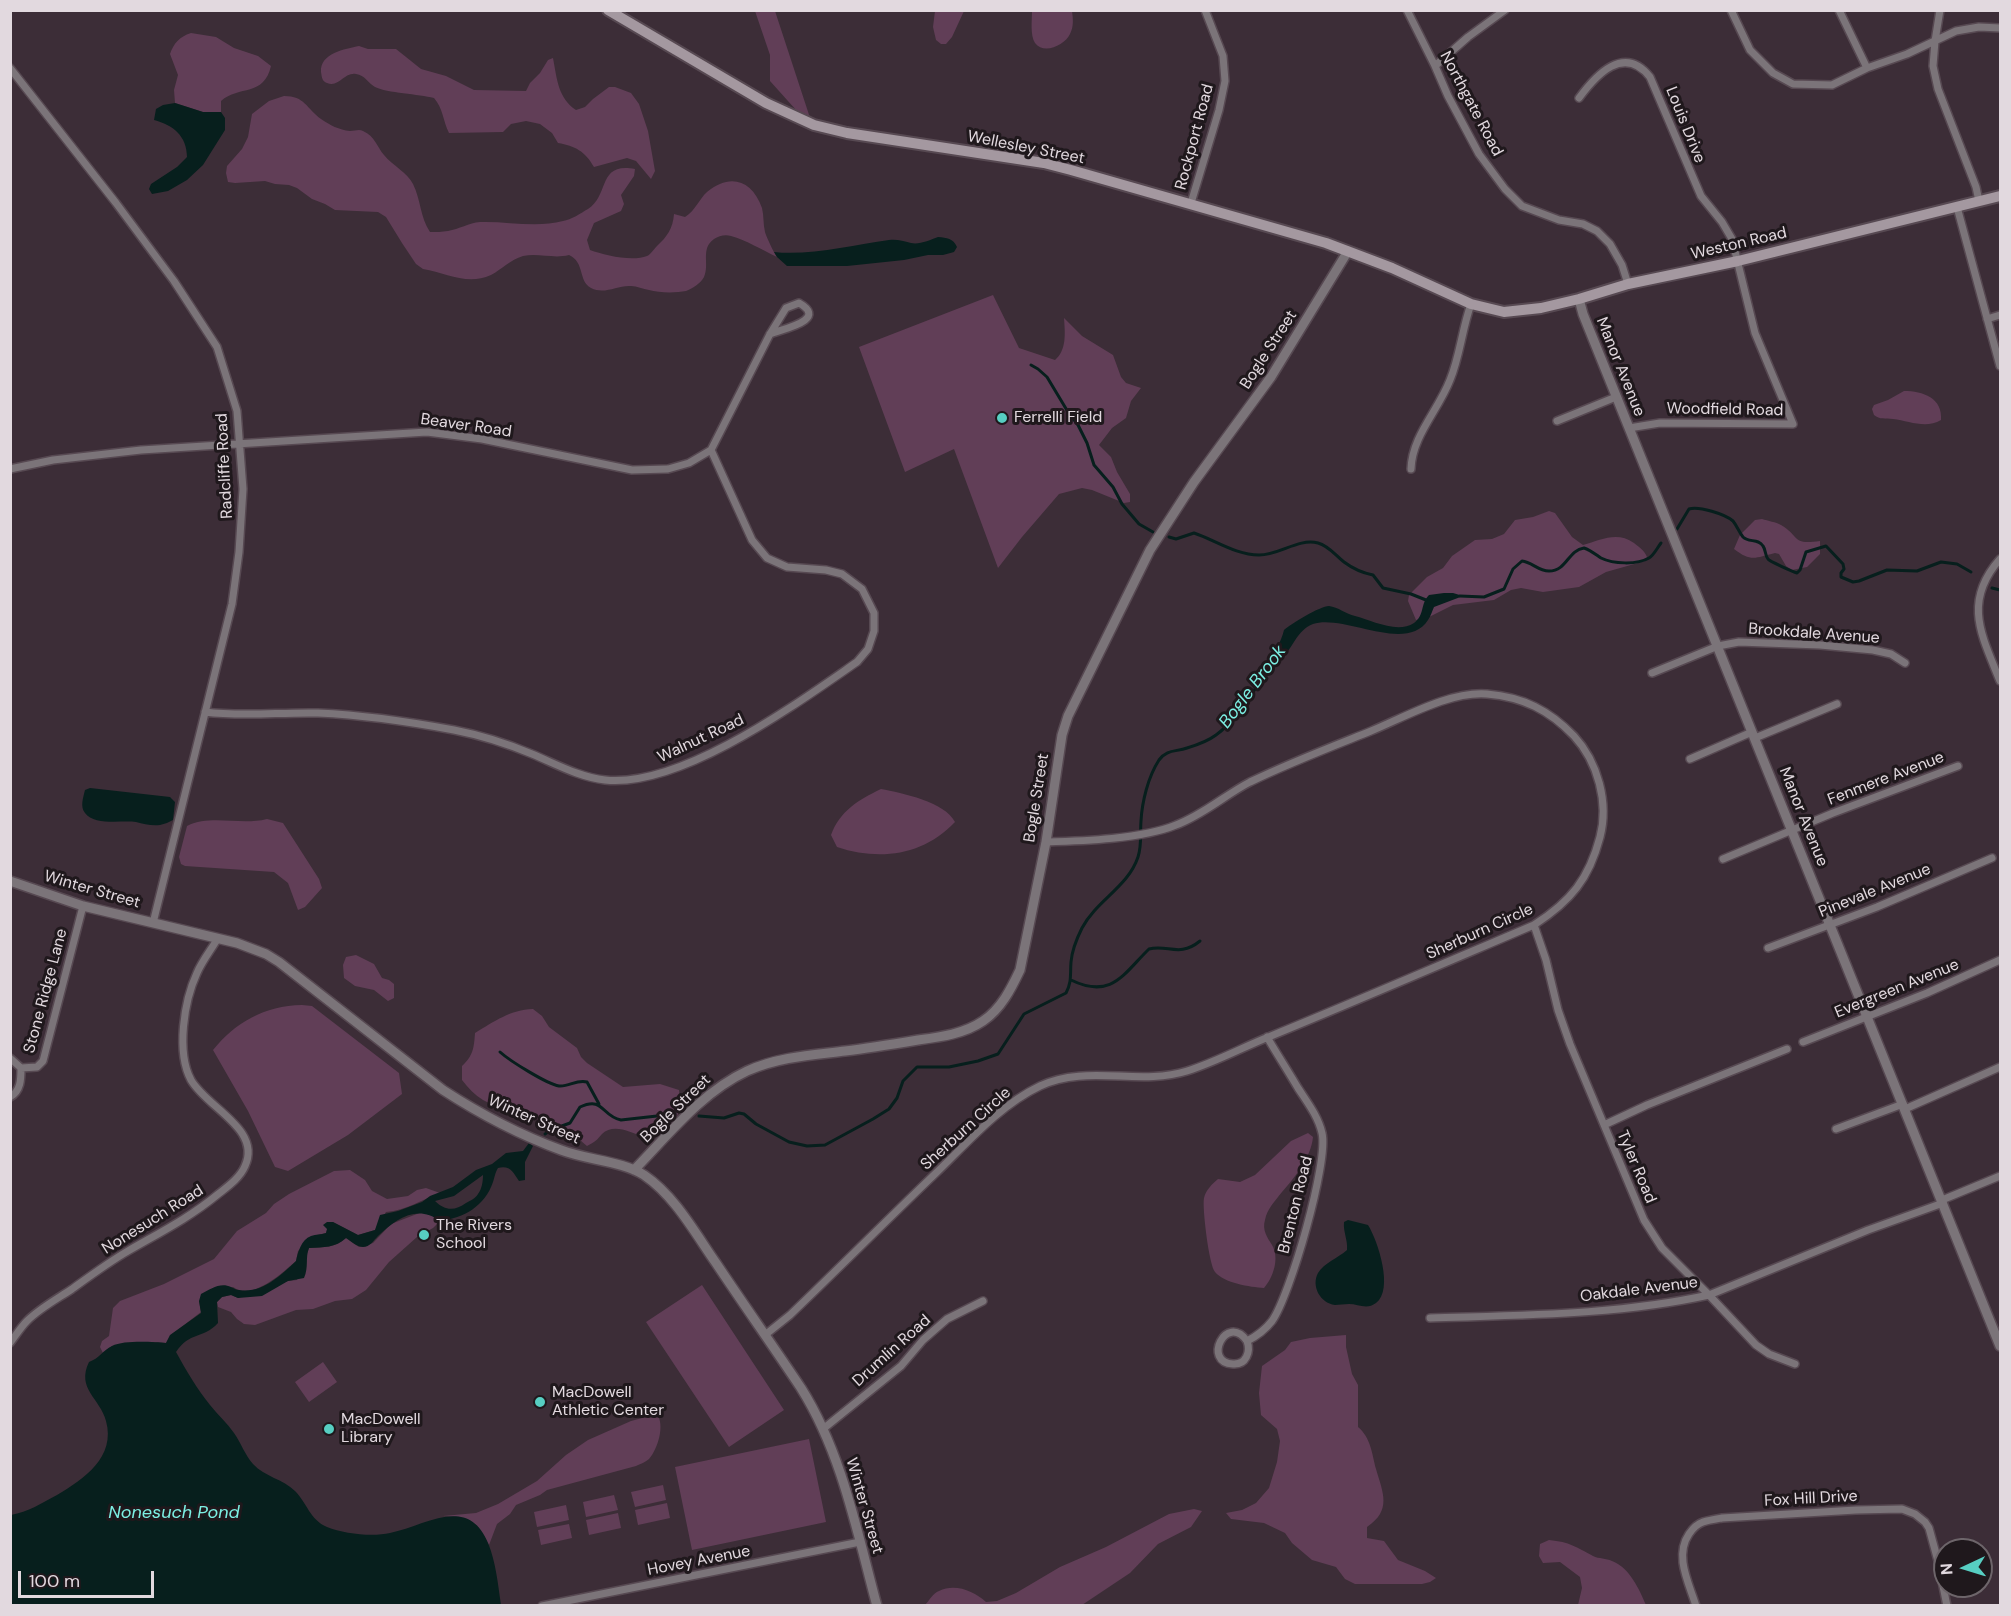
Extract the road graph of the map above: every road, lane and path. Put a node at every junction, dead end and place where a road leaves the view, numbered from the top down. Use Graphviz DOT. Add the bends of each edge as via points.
graph roads {
  1 [pos="608,10"];
  2 [pos="1205,10"];
  3 [pos="1407,10"];
  4 [pos="1505,10"];
  5 [pos="1731,10"];
  6 [pos="1839,10"];
  7 [pos="1940,10"];
  8 [pos="2001,28"];
  9 [pos="1935,41"];
  10 [pos="1435,66"];
  11 [pos="10,68"];
  12 [pos="1867,68"];
  13 [pos="1579,98"];
  14 [pos="2001,196"];
  15 [pos="1979,201"];
  16 [pos="1191,203"];
  17 [pos="1957,207"];
  18 [pos="1348,251"];
  19 [pos="1738,261"];
  20 [pos="1628,284"];
  21 [pos="1579,299"];
  22 [pos="1471,304"];
  23 [pos="1483,308"];
  24 [pos="2001,315"];
  25 [pos="1987,319"];
  26 [pos="770,334"];
  27 [pos="2001,366"];
  28 [pos="1616,397"];
  29 [pos="1557,421"];
  30 [pos="1629,428"];
  31 [pos="239,444"];
  32 [pos="711,450"];
  33 [pos="10,469"];
  34 [pos="1411,470"];
  35 [pos="2001,559"];
  36 [pos="1718,646"];
  37 [pos="1905,663"];
  38 [pos="1652,673"];
  39 [pos="2001,681"];
  40 [pos="1837,704"];
  41 [pos="205,712"];
  42 [pos="1754,735"];
  43 [pos="1690,759"];
  44 [pos="1958,766"];
  45 [pos="1792,831"];
  46 [pos="1046,842"];
  47 [pos="1992,858"];
  48 [pos="1724,859"];
  49 [pos="10,881"];
  50 [pos="83,906"];
  51 [pos="153,923"];
  52 [pos="1830,924"];
  53 [pos="1534,925"];
  54 [pos="218,938"];
  55 [pos="1767,948"];
  56 [pos="2001,960"];
  57 [pos="1867,1016"];
  58 [pos="1267,1037"];
  59 [pos="1803,1042"];
  60 [pos="1787,1048"];
  61 [pos="10,1058"];
  62 [pos="2001,1067"];
  63 [pos="21,1068"];
  64 [pos="10,1097"];
  65 [pos="1904,1106"];
  66 [pos="1604,1125"];
  67 [pos="1836,1130"];
  68 [pos="634,1170"];
  69 [pos="2001,1176"];
  70 [pos="1942,1201"];
  71 [pos="1709,1294"];
  72 [pos="983,1301"];
  73 [pos="1430,1318"];
  74 [pos="765,1335"];
  75 [pos="1247,1341"];
  76 [pos="10,1342"];
  77 [pos="2001,1346"];
  78 [pos="1795,1364"];
  79 [pos="823,1429"];
  80 [pos="860,1542"];
  81 [pos="542,1605"];
  82 [pos="877,1605"];
  83 [pos="1696,1605"];
  84 [pos="1947,1605"];
  1 -- 16 [label="main road, Wellesley Street" via="766,103 814,125 1044,163"];
  2 -- 16 [label="street, Rockport Road" via="1223,56 1225,81"];
  3 -- 10 [label="street, Northgate Road"];
  4 -- 10 [label="street"];
  5 -- 12 [label="street" via="1750,50 1773,73 1792,84 1832,84"];
  6 -- 12 [label="street"];
  7 -- 9 [label="street"];
  8 -- 9 [label="street" via="1956,31"];
  9 -- 12 [label="street"];
  9 -- 15 [label="street" via="1933,66 1938,89"];
  10 -- 20 [label="street, Northgate Road" via="1479,154 1504,189 1522,206 1597,231 1610,244"];
  11 -- 31 [label="street, Radcliffe Road" via="116,202 217,347 237,411"];
  13 -- 19 [label="street, Louis Drive" via="1597,75 1610,66 1631,64 1645,70 1701,196 1728,230"];
  14 -- 15 [label="main road, Weston Road"];
  15 -- 17 [label="main road, Weston Road"];
  16 -- 18 [label="main road, Wellesley Street"];
  17 -- 19 [label="main road, Weston Road"];
  17 -- 25 [label="street"];
  18 -- 22 [label="main road, Wellesley Street"];
  18 -- 46 [label="street, Bogle Street" via="1271,377 1150,550 1068,716"];
  19 -- 20 [label="main road, Weston Road"];
  19 -- 30 [label="street, Woodfield Road" via="1755,333 1793,424 1660,423"];
  20 -- 21 [label="main road, Weston Road"];
  21 -- 23 [label="main road, Weston Road" via="1516,312"];
  21 -- 28 [label="street, Manor Avenue"];
  22 -- 23 [label="main road, Wellesley Street"];
  22 -- 34 [label="street" via="1453,373 1414,447"];
  24 -- 25 [label="street"];
  25 -- 27 [label="street"];
  26 -- 26 [label="street" via="786,308 799,303 806,307 807,319 803,323"];
  26 -- 32 [label="street"];
  28 -- 29 [label="street"];
  28 -- 30 [label="street, Manor Avenue"];
  30 -- 36 [label="street, Manor Avenue"];
  31 -- 32 [label="street, Beaver Road" via="427,432 482,439 632,470 668,469"];
  31 -- 33 [label="street, Beaver Road" via="141,450"];
  31 -- 41 [label="street, Radcliffe Road" via="243,489 240,552 232,604"];
  32 -- 41 [label="street, Walnut Road" via="752,540 767,558 787,567 842,574 862,589 874,613 874,631 868,649 857,662 751,731 697,759 638,779 605,780 454,730 337,714"];
  35 -- 39 [label="street" via="1985,578 1978,610 1982,635"];
  36 -- 37 [label="street, Brookdale Avenue" via="1739,642 1820,645 1883,652"];
  36 -- 38 [label="street, Brookdale Avenue"];
  36 -- 42 [label="street, Manor Avenue"];
  40 -- 42 [label="street"];
  41 -- 51 [label="street, Radcliffe Road"];
  42 -- 43 [label="street"];
  42 -- 45 [label="street, Manor Avenue"];
  44 -- 45 [label="street, Fenmere Avenue"];
  45 -- 48 [label="street, Fenmere Avenue"];
  45 -- 52 [label="street, Manor Avenue"];
  46 -- 53 [label="street, Sherburn Circle" via="1163,830 1186,821 1250,782 1431,705 1485,693 1509,697 1537,706 1582,745 1597,773 1602,796 1601,833 1590,868 1575,893"];
  46 -- 68 [label="street, Bogle Street" via="1020,970 1001,1005 984,1021 948,1036 805,1055 748,1071 714,1090"];
  47 -- 52 [label="street, Pinevale Avenue"];
  49 -- 50 [label="street, Winter Street"];
  50 -- 51 [label="street, Winter Street"];
  50 -- 63 [label="street, Stone Ridge Lane" via="43,1061 38,1066"];
  51 -- 54 [label="street, Winter Street"];
  52 -- 55 [label="street, Pinevale Avenue"];
  52 -- 57 [label="street, Manor Avenue"];
  53 -- 58 [label="street, Sherburn Circle"];
  53 -- 66 [label="street, Tyler Road" via="1558,1010"];
  54 -- 68 [label="street, Winter Street" via="252,947 279,962 443,1090 483,1114 560,1150"];
  54 -- 76 [label="street, Nonesuch Road" via="192,987 184,1030 184,1057 196,1087 246,1138 244,1169 197,1210 128,1251 26,1321"];
  56 -- 57 [label="street, Evergreen Avenue"];
  57 -- 59 [label="street, Evergreen Avenue"];
  57 -- 65 [label="street, Manor Avenue"];
  58 -- 74 [label="street, Sherburn Circle" via="1172,1075 1067,1077 1023,1095 986,1125"];
  58 -- 75 [label="street, Brenton Road" via="1315,1115 1324,1148 1284,1298 1273,1320"];
  60 -- 66 [label="street"];
  61 -- 63 [label="street, Stone Ridge Lane"];
  62 -- 65 [label="street"];
  63 -- 64 [label="street, Stone Ridge Lane" via="19,1088"];
  65 -- 67 [label="street"];
  65 -- 70 [label="street, Manor Avenue"];
  66 -- 71 [label="street, Tyler Road" via="1652,1234"];
  68 -- 74 [label="street, Winter Street" via="660,1189 684,1217"];
  69 -- 70 [label="street, Oakdale Avenue"];
  70 -- 71 [label="street, Oakdale Avenue"];
  70 -- 77 [label="street, Manor Avenue"];
  71 -- 73 [label="street, Oakdale Avenue" via="1556,1314"];
  71 -- 78 [label="street, Tyler Road" via="1756,1345"];
  72 -- 79 [label="street, Drumlin Road" via="947,1319 901,1366"];
  74 -- 79 [label="street, Winter Street"];
  75 -- 75 [label="street, Brenton Road" via="1240,1334 1225,1335 1219,1342 1220,1357 1228,1364 1239,1364 1249,1352"];
  79 -- 80 [label="street, Winter Street"];
  80 -- 81 [label="street, Hovey Avenue"];
  80 -- 82 [label="street, Winter Street"];
  83 -- 84 [label="street, Fox Hill Drive" via="1682,1553 1686,1539 1704,1521 1902,1509 1915,1514 1929,1528"];
}
